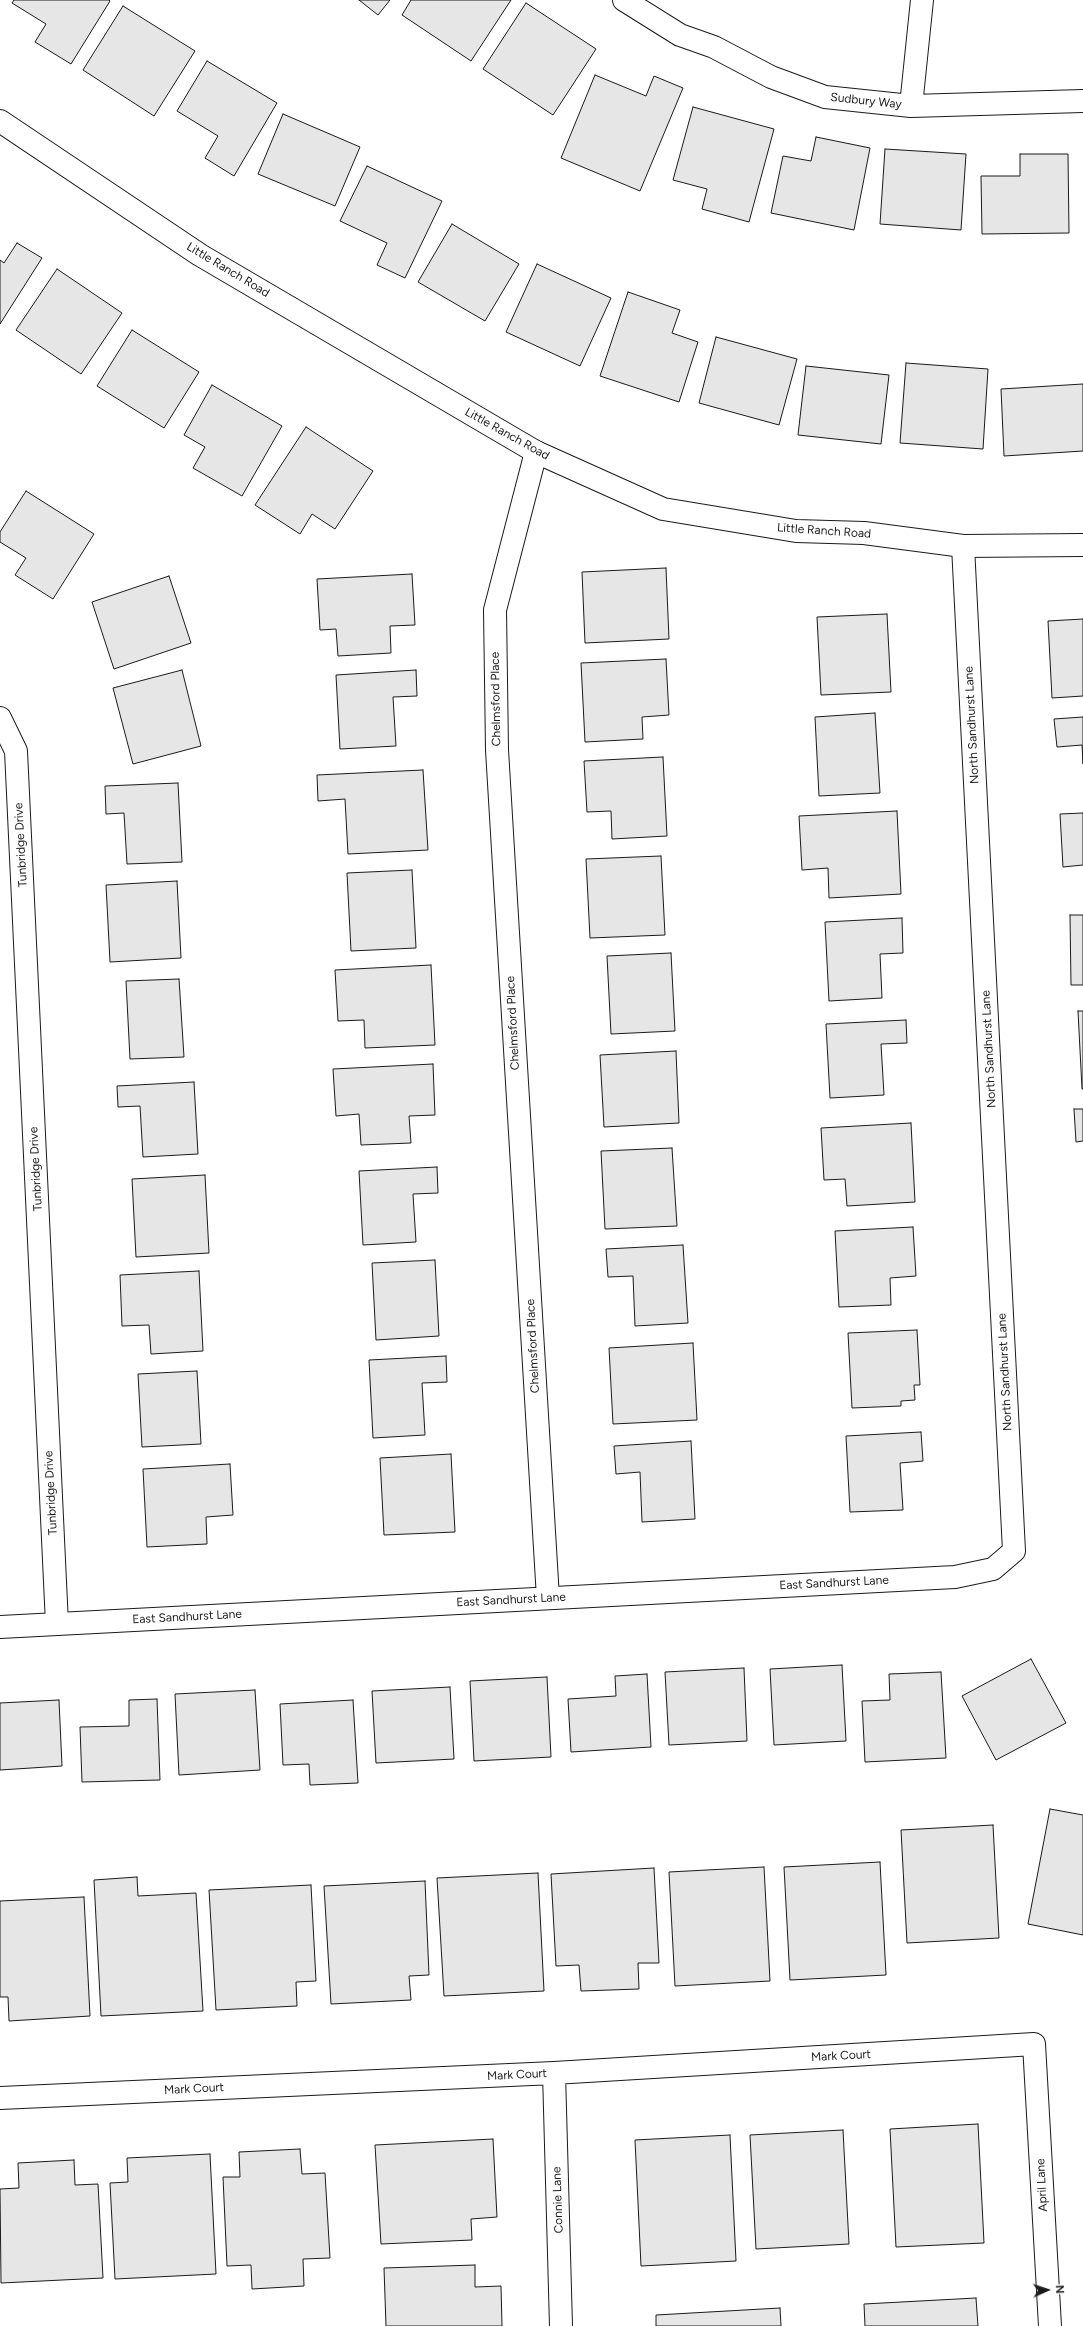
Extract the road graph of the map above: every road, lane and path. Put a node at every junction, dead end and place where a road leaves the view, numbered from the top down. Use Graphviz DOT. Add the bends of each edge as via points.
graph roads {
  1 [pos="624,0"];
  2 [pos="922,0"];
  3 [pos="1083,101"];
  4 [pos="911,106"];
  5 [pos="0,121"];
  6 [pos="536,452"];
  7 [pos="1083,545"];
  8 [pos="963,546"];
  9 [pos="0,718"];
  10 [pos="1014,1551"];
  11 [pos="548,1598"];
  12 [pos="57,1624"];
  13 [pos="0,1627"];
  14 [pos="1034,2044"];
  15 [pos="554,2073"];
  16 [pos="0,2098"];
  17 [pos="561,2326"];
  18 [pos="1050,2326"];
  1 -- 4 [label="street, Sudbury Way" via="680,35 714,47 771,77 825,97"];
  2 -- 4 [label="street"];
  3 -- 4 [label="street, Sudbury Way"];
  5 -- 6 [label="street, Little Ranch Road" via="200,254"];
  6 -- 8 [label="street, Little Ranch Road" via="663,509 796,531 864,533"];
  6 -- 11 [label="street, Chelmsford Place" via="494,610 496,750"];
  7 -- 8 [label="street, Little Ranch Road"];
  8 -- 10 [label="street, North Sandhurst Lane"];
  9 -- 12 [label="street, Tunbridge Drive" via="16,752"];
  10 -- 11 [label="street, East Sandhurst Lane" via="993,1569 955,1577"];
  11 -- 12 [label="street, East Sandhurst Lane"];
  12 -- 13 [label="street, East Sandhurst Lane"];
  14 -- 15 [label="street, Mark Court"];
  14 -- 18 [label="street, April Lane"];
  15 -- 16 [label="street, Mark Court"];
  15 -- 17 [label="street, Connie Lane"];
}
